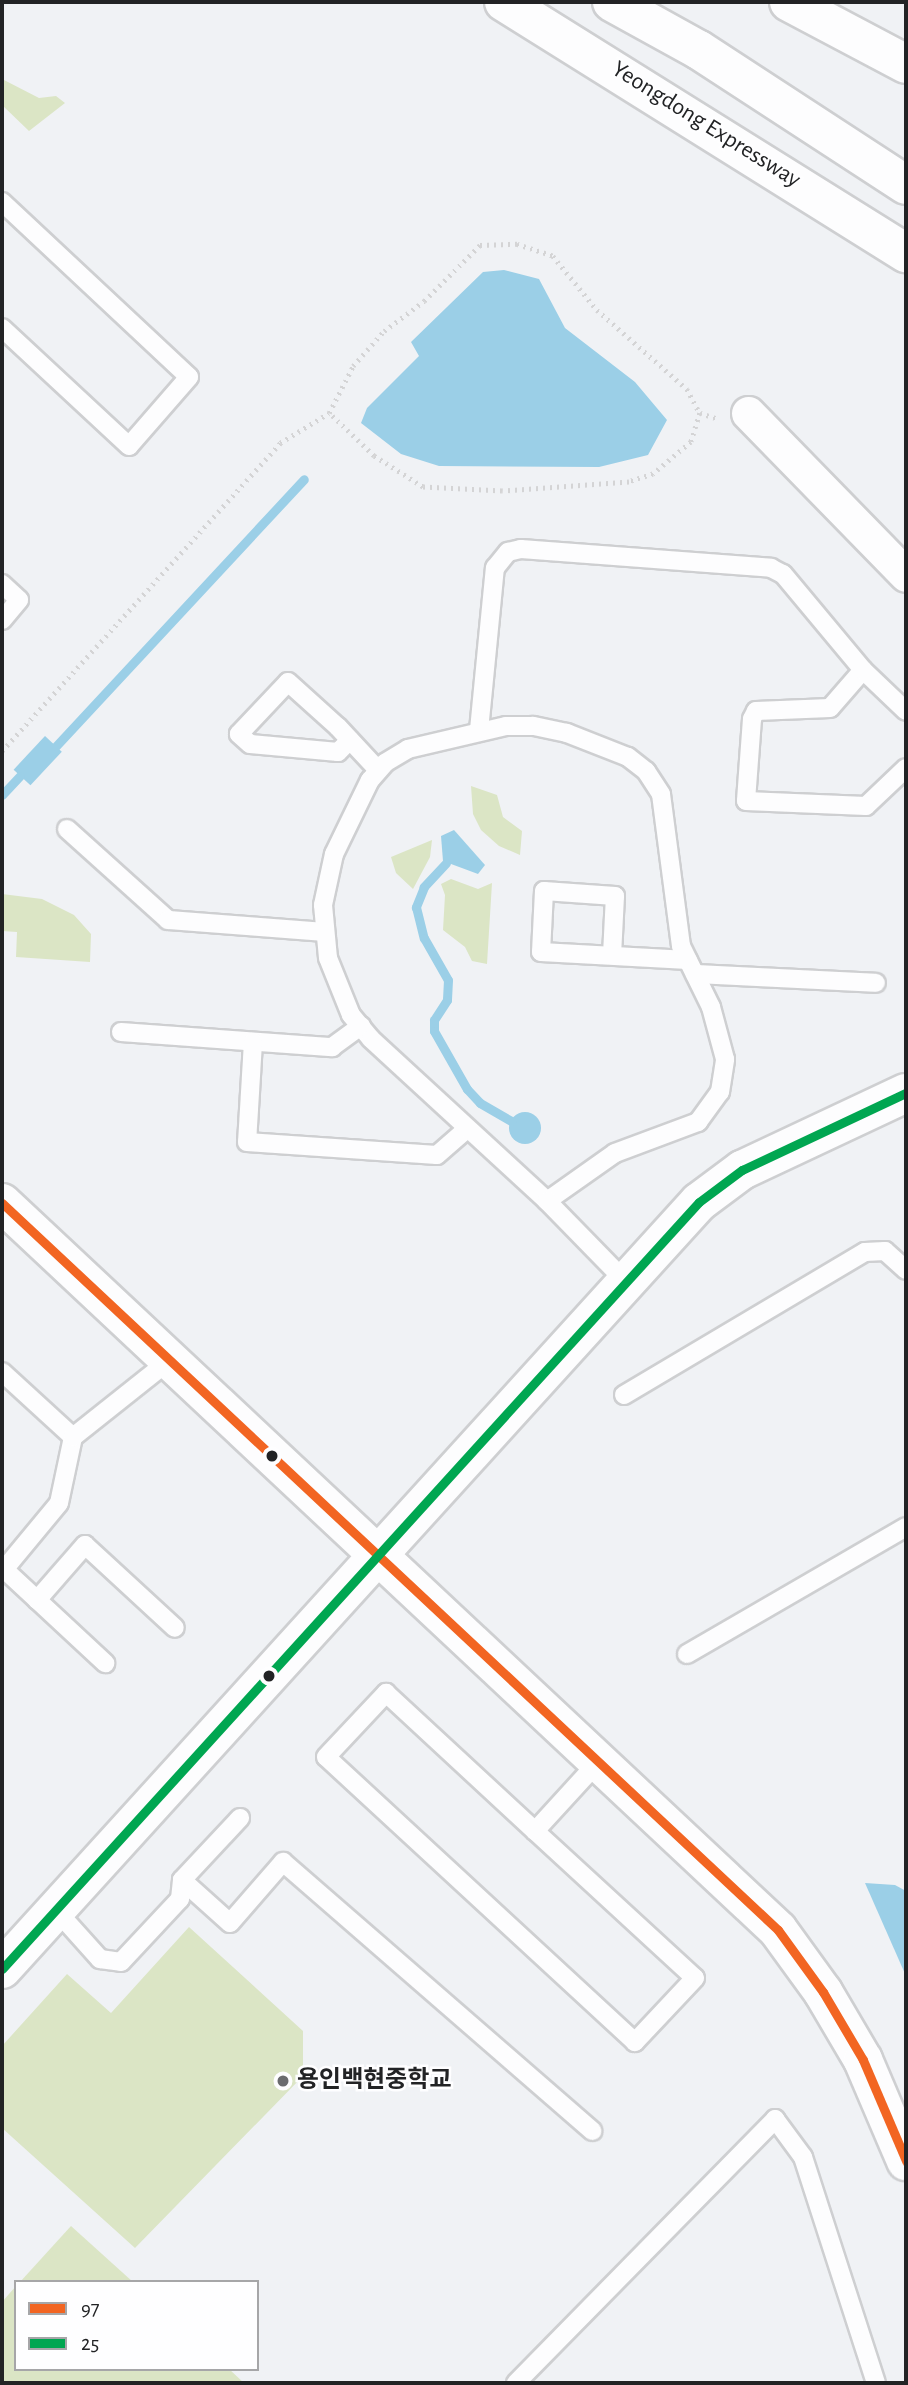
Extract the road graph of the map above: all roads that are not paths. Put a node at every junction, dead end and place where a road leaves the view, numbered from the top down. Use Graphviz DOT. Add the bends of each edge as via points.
graph roads {
  1 [pos="504,2"];
  2 [pos="612,2"];
  3 [pos="789,2"];
  4 [pos="906,64"];
  5 [pos="906,185"];
  6 [pos="2,202"];
  7 [pos="906,253"];
  8 [pos="2,328"];
  9 [pos="748,413"];
  10 [pos="906,575"];
  11 [pos="2,584"];
  12 [pos="2,620"];
  13 [pos="863,670"];
  14 [pos="906,711"];
  15 [pos="479,730"];
  16 [pos="350,740"];
  17 [pos="906,768"];
  18 [pos="378,770"];
  19 [pos="67,829"];
  20 [pos="323,932"];
  21 [pos="612,955"];
  22 [pos="691,967"];
  23 [pos="876,983"];
  24 [pos="361,1026"];
  25 [pos="121,1032"];
  26 [pos="253,1042"];
  27 [pos="906,1093"];
  28 [pos="466,1130"];
  29 [pos="547,1201"];
  30 [pos="2,1203"];
  31 [pos="906,1270"];
  32 [pos="626,1282"];
  33 [pos="171,1359"];
  34 [pos="2,1372"];
  35 [pos="624,1395"];
  36 [pos="73,1437"];
  37 [pos="906,1527"];
  38 [pos="378,1553"];
  39 [pos="4,1571"];
  40 [pos="37,1600"];
  41 [pos="175,1629"];
  42 [pos="687,1654"];
  43 [pos="105,1663"];
  44 [pos="597,1763"];
  45 [pos="240,1818"];
  46 [pos="535,1830"];
  47 [pos="182,1880"];
  48 [pos="56,1910"];
  49 [pos="2,1969"];
  50 [pos="592,2131"];
  51 [pos="906,2161"];
  52 [pos="516,2383"];
  53 [pos="876,2383"];
  1 -- 7 [label="main road, Yeongdong Expressway"];
  2 -- 5 [label="main road" via="699,50"];
  3 -- 4 [label="main road"];
  6 -- 8 [label="lane" via="189,377 129,446"];
  9 -- 10 [label="street"];
  11 -- 12 [label="lane" via="19,600"];
  13 -- 14 [label="lane"];
  13 -- 15 [label="lane" via="783,574 771,568 521,549 508,552 495,568"];
  13 -- 17 [label="lane" via="831,708 756,710 746,801 866,806"];
  15 -- 18 [label="lane" via="408,749"];
  15 -- 22 [label="lane" via="533,726 567,733 628,757 646,771 662,794 675,921"];
  16 -- 16 [label="lane" via="288,681 239,734 250,744 338,752"];
  16 -- 18 [label="lane"];
  18 -- 20 [label="lane" via="355,803 334,854 323,905"];
  19 -- 20 [label="lane" via="168,920"];
  20 -- 24 [label="lane" via="337,986"];
  21 -- 21 [label="lane" via="541,952 544,891 615,896"];
  21 -- 22 [label="lane"];
  22 -- 23 [label="lane"];
  22 -- 29 [label="lane" via="721,1035 725,1059 715,1103 686,1129 607,1157"];
  24 -- 26 [label="lane" via="332,1047"];
  24 -- 28 [label="lane"];
  25 -- 26 [label="lane"];
  26 -- 28 [label="lane" via="247,1142 437,1155"];
  27 -- 32 [label="main road" via="742,1170 718,1187"];
  28 -- 29 [label="lane"];
  29 -- 32 [label="lane"];
  30 -- 33 [label="main road"];
  31 -- 35 [label="lane" via="885,1251 864,1252"];
  32 -- 38 [label="main road"];
  33 -- 36 [label="lane"];
  33 -- 38 [label="main road"];
  34 -- 36 [label="lane"];
  36 -- 39 [label="lane" via="64,1495"];
  37 -- 42 [label="lane"];
  38 -- 44 [label="main road"];
  38 -- 48 [label="main road"];
  39 -- 40 [label="lane"];
  40 -- 41 [label="lane" via="85,1545"];
  40 -- 43 [label="lane"];
  44 -- 46 [label="lane"];
  44 -- 51 [label="main road" via="778,1930 823,1992 863,2060"];
  45 -- 47 [label="lane"];
  46 -- 46 [label="lane" via="695,1978 635,2042 326,1757 386,1693"];
  47 -- 48 [label="lane" via="180,1899 121,1962 100,1959"];
  47 -- 50 [label="lane" via="230,1923 283,1862"];
  48 -- 49 [label="main road"];
  52 -- 53 [label="lane" via="775,2119 803,2157"];
}
